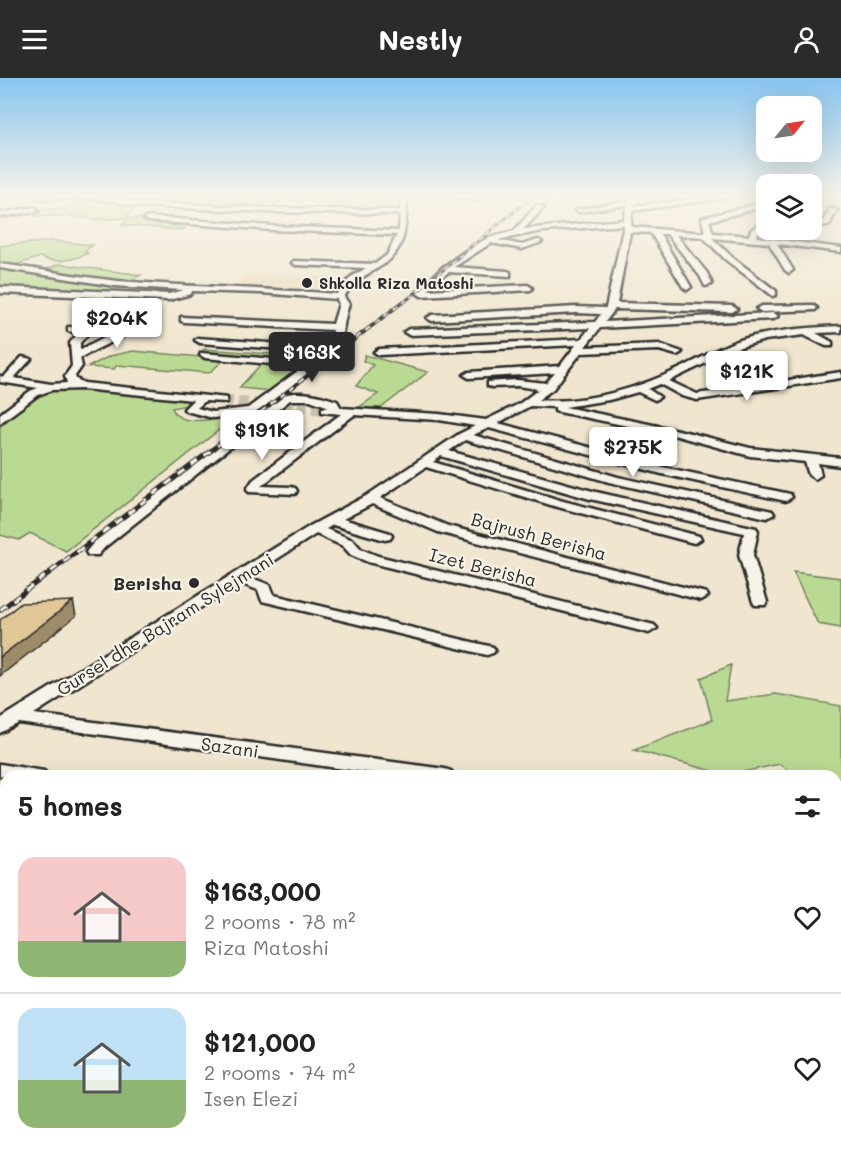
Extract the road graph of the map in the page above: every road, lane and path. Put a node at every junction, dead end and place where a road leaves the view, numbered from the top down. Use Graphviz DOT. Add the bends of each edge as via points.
graph roads {
  1 [pos="397,245"];
  2 [pos="482,245"];
  3 [pos="512,245"];
  4 [pos="528,245"];
  5 [pos="624,245"];
  6 [pos="662,245"];
  7 [pos="680,245"];
  8 [pos="718,245"];
  9 [pos="774,245"];
  10 [pos="820,245"];
  11 [pos="838,245"];
  12 [pos="296,263"];
  13 [pos="457,263"];
  14 [pos="503,264"];
  15 [pos="0,266"];
  16 [pos="378,266"];
  17 [pos="446,269"];
  18 [pos="789,270"];
  19 [pos="507,274"];
  20 [pos="708,284"];
  21 [pos="687,287"];
  22 [pos="528,288"];
  23 [pos="200,289"];
  24 [pos="0,290"];
  25 [pos="773,293"];
  26 [pos="340,297"];
  27 [pos="812,308"];
  28 [pos="610,309"];
  29 [pos="773,316"];
  30 [pos="432,318"];
  31 [pos="184,319"];
  32 [pos="140,321"];
  33 [pos="841,321"];
  34 [pos="798,323"];
  35 [pos="745,325"];
  36 [pos="338,327"];
  37 [pos="595,328"];
  38 [pos="71,329"];
  39 [pos="841,330"];
  40 [pos="410,332"];
  41 [pos="806,332"];
  42 [pos="200,340"];
  43 [pos="829,345"];
  44 [pos="581,346"];
  45 [pos="332,350"];
  46 [pos="379,352"];
  47 [pos="677,352"];
  48 [pos="205,355"];
  49 [pos="90,358"];
  50 [pos="26,359"];
  51 [pos="76,362"];
  52 [pos="312,365"];
  53 [pos="563,369"];
  54 [pos="469,375"];
  55 [pos="841,375"];
  56 [pos="3,380"];
  57 [pos="662,381"];
  58 [pos="67,382"];
  59 [pos="492,384"];
  60 [pos="51,387"];
  61 [pos="549,387"];
  62 [pos="639,388"];
  63 [pos="655,397"];
  64 [pos="202,398"];
  65 [pos="223,400"];
  66 [pos="533,404"];
  67 [pos="351,412"];
  68 [pos="0,420"];
  69 [pos="488,424"];
  70 [pos="463,436"];
  71 [pos="440,452"];
  72 [pos="811,459"];
  73 [pos="841,462"];
  74 [pos="425,463"];
  75 [pos="815,475"];
  76 [pos="291,491"];
  77 [pos="786,497"];
  78 [pos="370,499"];
  79 [pos="767,514"];
  80 [pos="331,520"];
  81 [pos="315,529"];
  82 [pos="385,536"];
  83 [pos="694,539"];
  84 [pos="93,552"];
  85 [pos="239,578"];
  86 [pos="701,596"];
  87 [pos="760,602"];
  88 [pos="648,628"];
  89 [pos="487,650"];
  90 [pos="16,717"];
  91 [pos="0,728"];
  92 [pos="401,770"];
  1 -- 16 [label="street" via="385,263"];
  2 -- 13 [label="street"];
  3 -- 4 [label="street"];
  5 -- 28 [label="street, Gursel dhe Bajram Sylejmani"];
  6 -- 21 [label="street"];
  7 -- 20 [label="street"];
  8 -- 25 [label="street"];
  9 -- 18 [label="street"];
  10 -- 11 [label="street"];
  12 -- 16 [label="street"];
  13 -- 14 [label="street"];
  13 -- 17 [label="street"];
  15 -- 23 [label="street" via="107,282"];
  16 -- 26 [label="street" via="347,284"];
  17 -- 19 [label="street"];
  17 -- 22 [label="street" via="421,293"];
  23 -- 24 [label="street" via="169,297"];
  23 -- 26 [label="street"];
  26 -- 36 [label="street" via="344,304"];
  27 -- 28 [label="street"];
  28 -- 30 [label="street"];
  28 -- 37 [label="street, Gursel dhe Bajram Sylejmani"];
  29 -- 37 [label="street"];
  31 -- 36 [label="street"];
  32 -- 51 [label="street" via="104,340"];
  33 -- 34 [label="street"];
  35 -- 37 [label="street" via="656,331"];
  36 -- 45 [label="street"];
  37 -- 40 [label="street"];
  37 -- 44 [label="street, Gursel dhe Bajram Sylejmani"];
  38 -- 51 [label="street" via="85,331 75,343"];
  39 -- 41 [label="street"];
  41 -- 43 [label="street"];
  41 -- 57 [label="street" via="741,343"];
  42 -- 45 [label="street"];
  44 -- 46 [label="street"];
  44 -- 47 [label="street" via="658,347"];
  44 -- 53 [label="street, Gursel dhe Bajram Sylejmani"];
  45 -- 52 [label="street"];
  48 -- 52 [label="street"];
  49 -- 51 [label="street"];
  50 -- 56 [label="street"];
  51 -- 58 [label="street"];
  52 -- 64 [label="street" via="251,411 213,415 190,409"];
  53 -- 54 [label="street"];
  53 -- 61 [label="street, Gursel dhe Bajram Sylejmani"];
  55 -- 57 [label="street" via="693,397"];
  56 -- 60 [label="street"];
  57 -- 62 [label="street"];
  58 -- 60 [label="street"];
  58 -- 64 [label="street"];
  59 -- 61 [label="street"];
  60 -- 68 [label="street" via="34,393"];
  61 -- 66 [label="street, Gursel dhe Bajram Sylejmani"];
  62 -- 63 [label="street"];
  62 -- 66 [label="street" via="581,402"];
  64 -- 65 [label="street"];
  66 -- 69 [label="street, Gursel dhe Bajram Sylejmani"];
  66 -- 72 [label="street" via="678,433 750,452"];
  67 -- 69 [label="street"];
  67 -- 76 [label="street" via="253,489"];
  67 -- 84 [label="street" via="331,410 335,405 330,402 299,395 287,397"];
  69 -- 70 [label="street, Gursel dhe Bajram Sylejmani"];
  69 -- 77 [label="street" via="662,471"];
  70 -- 71 [label="street, Gursel dhe Bajram Sylejmani"];
  70 -- 79 [label="street" via="656,490"];
  71 -- 74 [label="street, Gursel dhe Bajram Sylejmani"];
  71 -- 87 [label="street" via="510,475 651,511 751,531 746,555"];
  72 -- 73 [label="street"];
  72 -- 75 [label="street"];
  74 -- 78 [label="street, Gursel dhe Bajram Sylejmani"];
  74 -- 83 [label="street" via="565,507"];
  78 -- 80 [label="street, Gursel dhe Bajram Sylejmani"];
  78 -- 86 [label="street, Bajrush Berisha" via="443,529"];
  80 -- 81 [label="street, Gursel dhe Bajram Sylejmani"];
  80 -- 82 [label="street"];
  81 -- 85 [label="street, Gursel dhe Bajram Sylejmani"];
  81 -- 88 [label="street, Izet Berisha" via="373,559"];
  85 -- 89 [label="street" via="265,588 267,598"];
  85 -- 90 [label="street, Gursel dhe Bajram Sylejmani"];
  90 -- 91 [label="street, Gursel dhe Bajram Sylejmani"];
  90 -- 92 [label="street, Sazani"];
}
